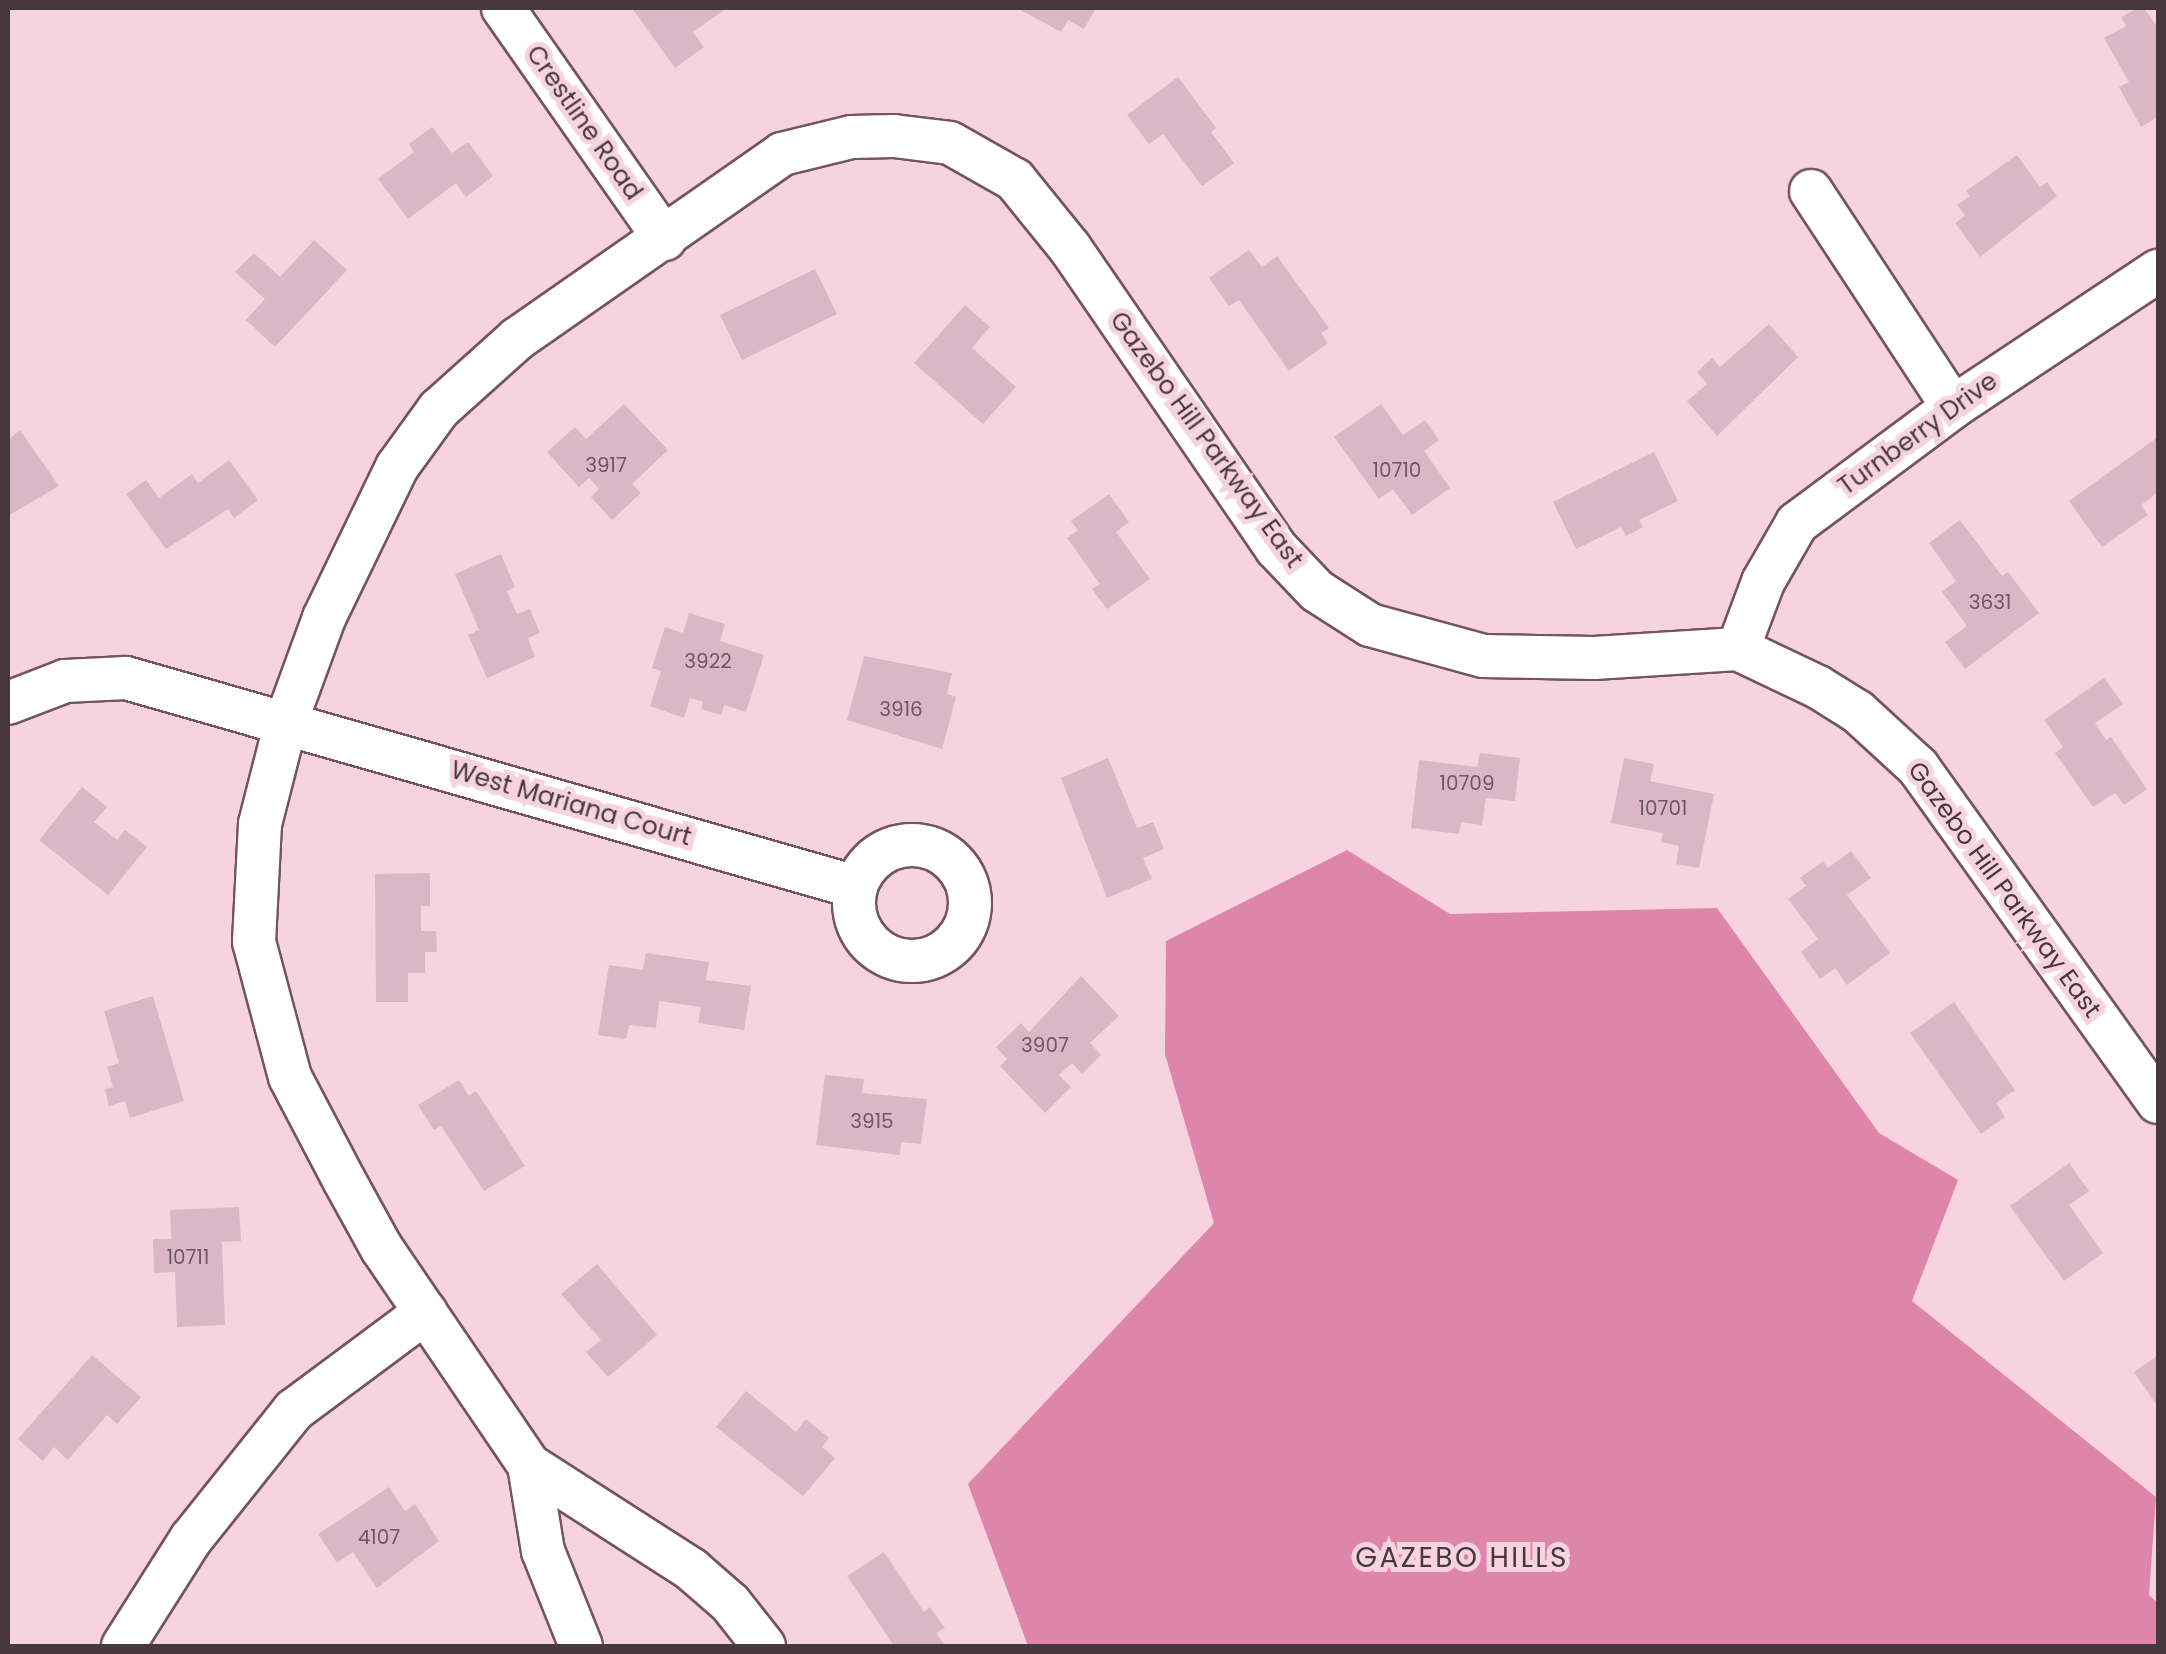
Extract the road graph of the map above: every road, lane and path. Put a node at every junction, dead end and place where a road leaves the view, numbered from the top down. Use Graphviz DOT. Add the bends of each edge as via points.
graph roads {
  1 [pos="504,8"];
  2 [pos="1811,191"];
  3 [pos="666,239"];
  4 [pos="2158,271"];
  5 [pos="1952,407"];
  6 [pos="1738,649"];
  7 [pos="8,703"];
  8 [pos="286,722"];
  9 [pos="856,886"];
  10 [pos="2158,1102"];
  11 [pos="426,1312"];
  12 [pos="529,1465"];
  13 [pos="123,1646"];
  14 [pos="581,1646"];
  15 [pos="764,1646"];
  1 -- 3 [label="street, Crestline Road"];
  2 -- 5 [label="street"];
  3 -- 6 [label="street, Gazebo Hill Parkway East" via="782,154 852,137 950,144 1015,180 1070,248 1276,548 1317,590 1356,616 1429,645 1483,656 1594,658"];
  3 -- 8 [label="street, Gazebo Hill Parkway East" via="517,340 439,409 397,467 361,540"];
  4 -- 5 [label="street, Turnberry Drive"];
  5 -- 6 [label="street, Turnberry Drive" via="1797,523 1763,582"];
  6 -- 10 [label="street, Gazebo Hill Parkway East" via="1858,712 1918,767"];
  7 -- 8 [label="street, West Mariana Court" via="65,680 126,678"];
  8 -- 9 [label="street, West Mariana Court"];
  8 -- 11 [label="street, Gazebo Hill Parkway East" via="260,824 254,942 290,1077 382,1249"];
  11 -- 12 [label="street, Gazebo Hill Parkway East"];
  11 -- 13 [label="street" via="294,1410 191,1539"];
  12 -- 14 [label="street" via="543,1552"];
  12 -- 15 [label="street" via="691,1569"];
}
